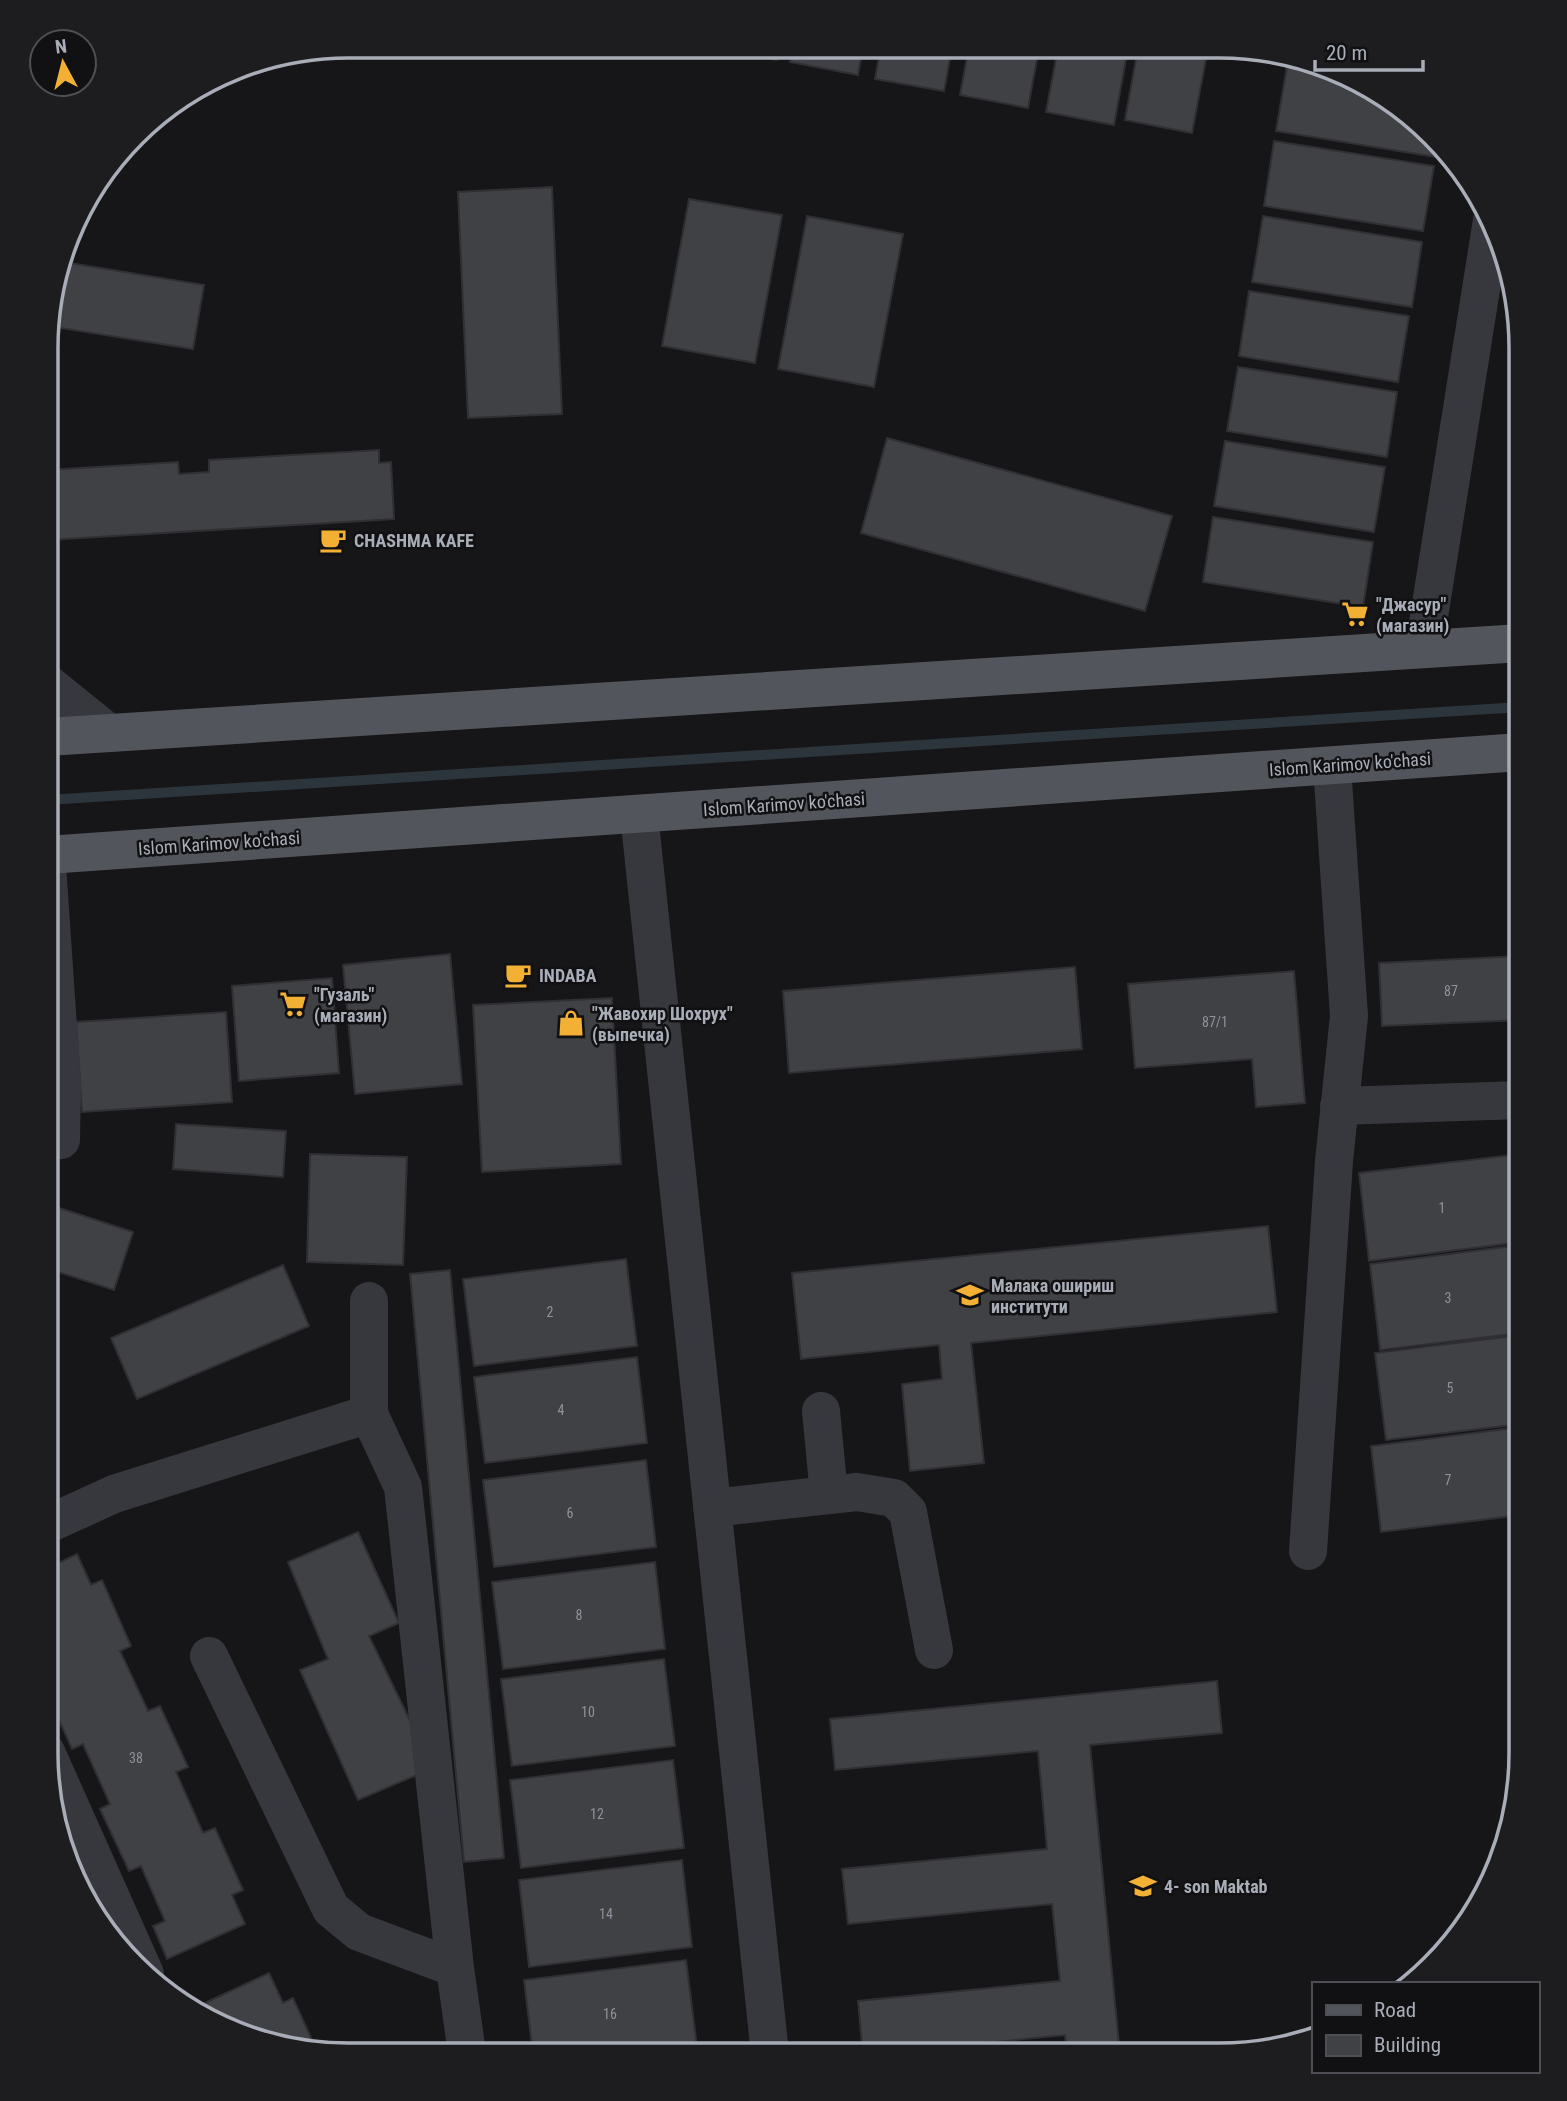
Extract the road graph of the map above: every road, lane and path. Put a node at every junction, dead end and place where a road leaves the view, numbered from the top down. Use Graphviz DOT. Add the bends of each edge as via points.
graph roads {
  1 [pos="1489,241"];
  2 [pos="1509,644"];
  3 [pos="1424,648"];
  4 [pos="58,692"];
  5 [pos="108,733"];
  6 [pos="58,736"];
  7 [pos="1509,753"];
  8 [pos="1332,765"];
  9 [pos="639,814"];
  10 [pos="58,854"];
  11 [pos="58,1027"];
  12 [pos="1509,1100"];
  13 [pos="1339,1106"];
  14 [pos="58,1140"];
  15 [pos="369,1301"];
  16 [pos="821,1410"];
  17 [pos="369,1414"];
  18 [pos="829,1495"];
  19 [pos="712,1508"];
  20 [pos="58,1520"];
  21 [pos="1308,1551"];
  22 [pos="933,1650"];
  23 [pos="209,1656"];
  24 [pos="59,1781"];
  25 [pos="133,1947"];
  26 [pos="455,1968"];
  27 [pos="466,2043"];
  28 [pos="769,2043"];
  1 -- 3 [label="street"];
  2 -- 3 [label="main road"];
  3 -- 5 [label="main road"];
  4 -- 5 [label="street"];
  5 -- 6 [label="main road"];
  7 -- 8 [label="main road, Islom Karimov ko'chasi"];
  8 -- 9 [label="main road, Islom Karimov ko'chasi"];
  8 -- 13 [label="street" via="1349,1016"];
  9 -- 10 [label="main road, Islom Karimov ko'chasi"];
  9 -- 19 [label="street"];
  11 -- 14 [label="street" via="62,1086"];
  12 -- 13 [label="street"];
  13 -- 21 [label="street"];
  15 -- 17 [label="street"];
  16 -- 18 [label="street"];
  17 -- 20 [label="street" via="114,1494"];
  17 -- 26 [label="street" via="403,1487"];
  18 -- 19 [label="street"];
  18 -- 22 [label="street" via="857,1492 894,1498 908,1512"];
  19 -- 28 [label="street"];
  23 -- 26 [label="street" via="331,1909 359,1932"];
  24 -- 25 [label="street"];
  26 -- 27 [label="street"];
}
